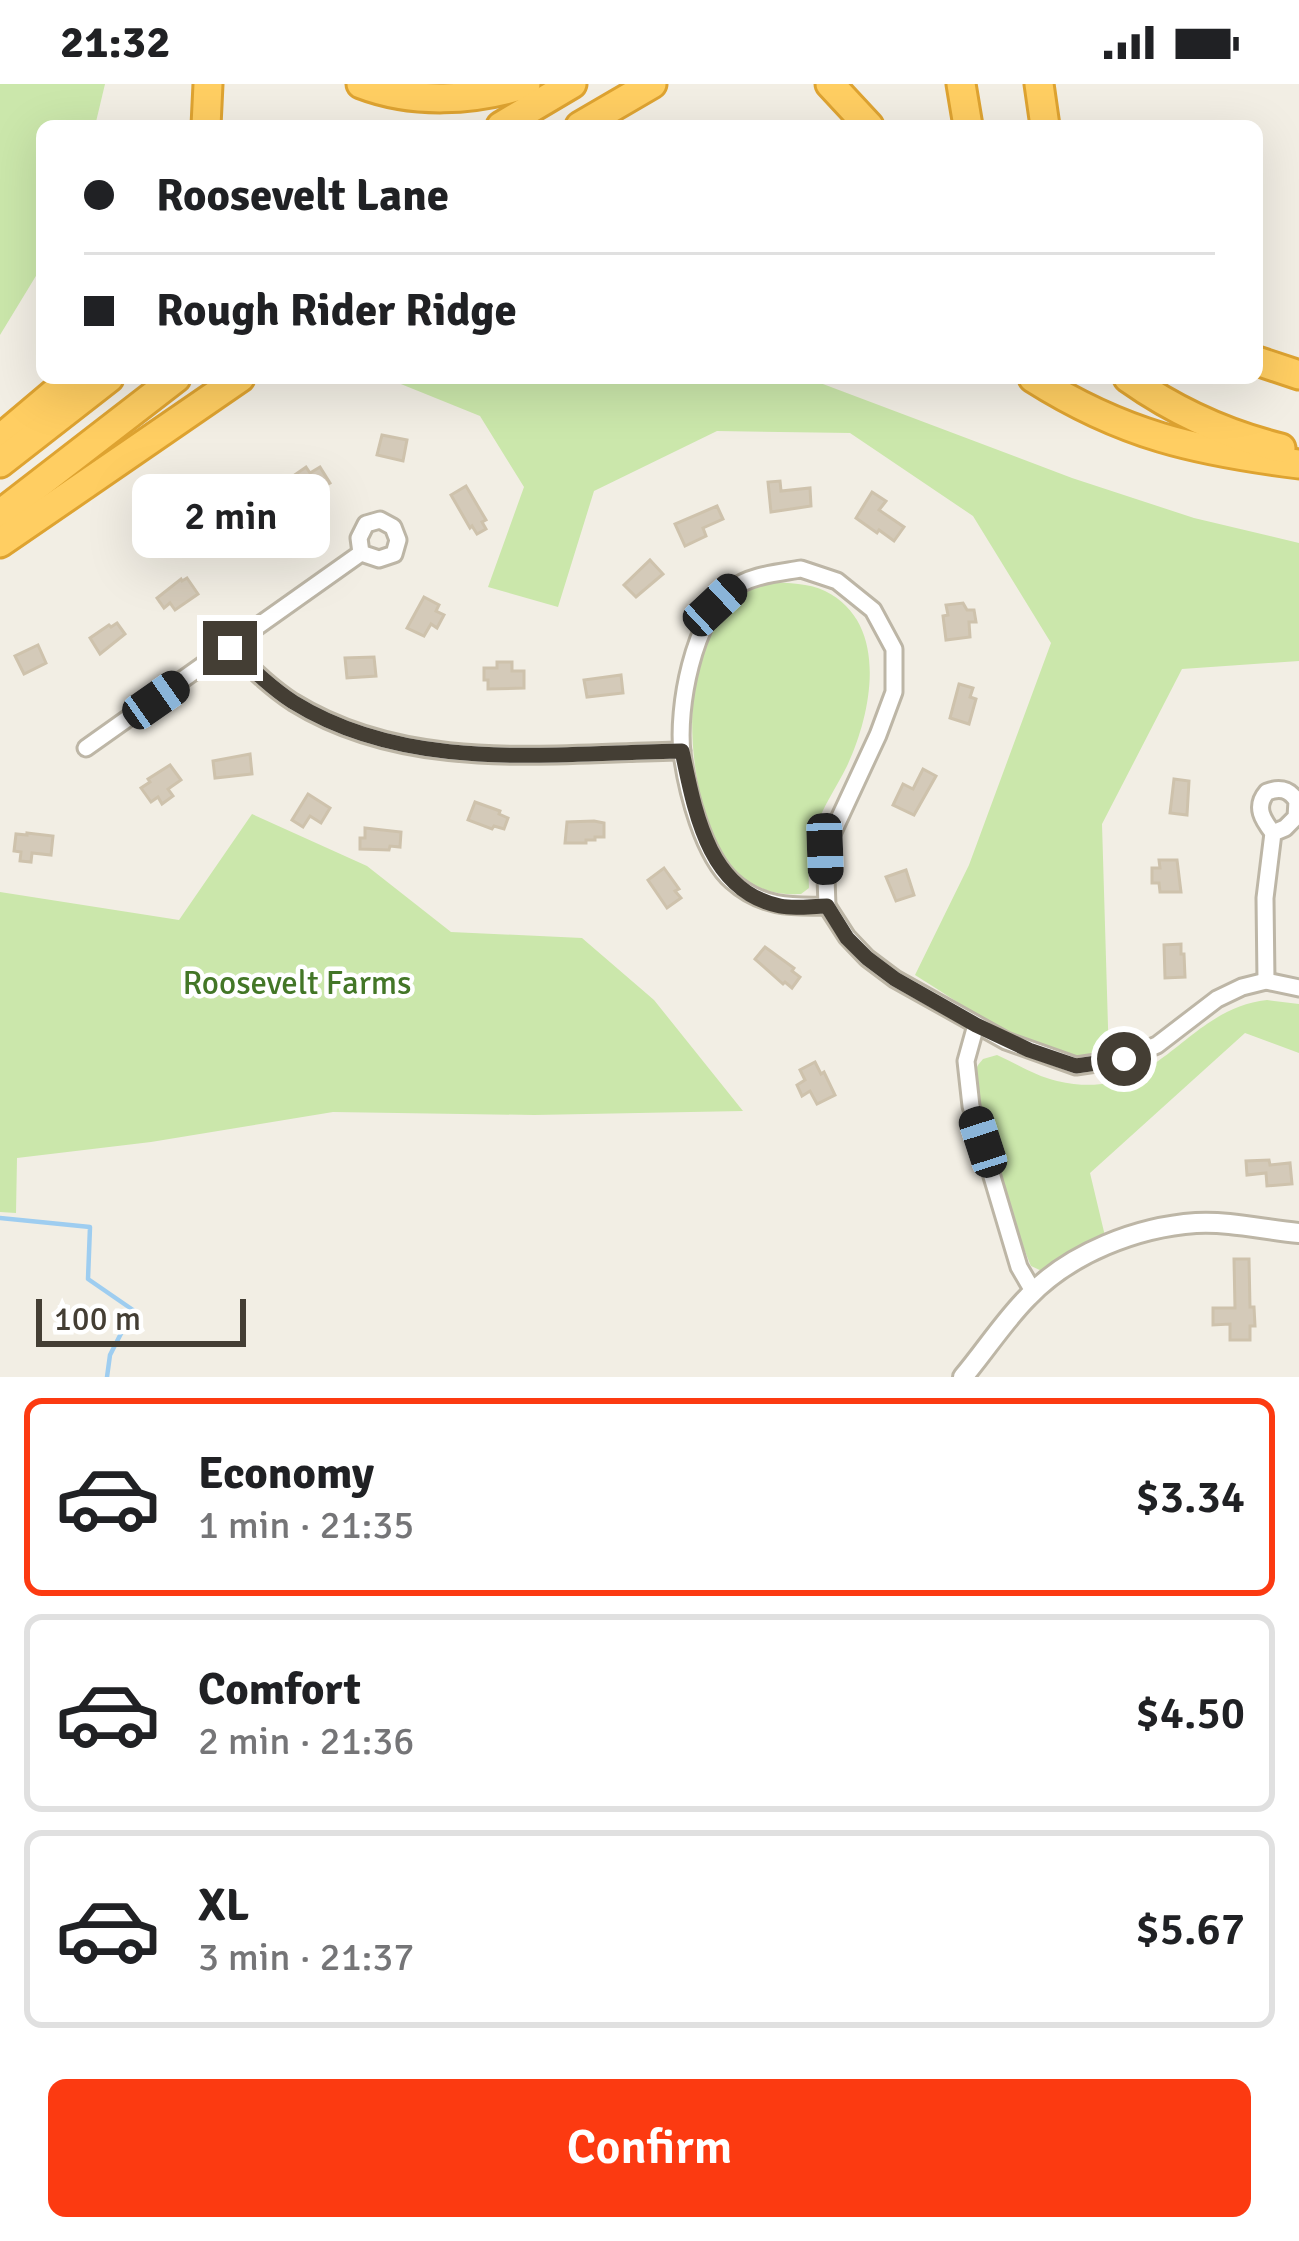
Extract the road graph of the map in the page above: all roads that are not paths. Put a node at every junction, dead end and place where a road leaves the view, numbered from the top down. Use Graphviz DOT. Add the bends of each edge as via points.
graph roads {
  1 [pos="208,84"];
  2 [pos="361,84"];
  3 [pos="526,84"];
  4 [pos="572,84"];
  5 [pos="652,84"];
  6 [pos="813,84"];
  7 [pos="830,84"];
  8 [pos="961,84"];
  9 [pos="1039,84"];
  10 [pos="206,120"];
  11 [pos="511,120"];
  12 [pos="590,120"];
  13 [pos="845,120"];
  14 [pos="863,120"];
  15 [pos="967,120"];
  16 [pos="1044,120"];
  17 [pos="1263,345"];
  18 [pos="1299,356"];
  19 [pos="1263,363"];
  20 [pos="1299,375"];
  21 [pos="65,384"];
  22 [pos="101,384"];
  23 [pos="168,384"];
  24 [pos="231,384"];
  25 [pos="1044,384"];
  26 [pos="1137,384"];
  27 [pos="0,439"];
  28 [pos="1299,451"];
  29 [pos="0,463"];
  30 [pos="1299,464"];
  31 [pos="0,514"];
  32 [pos="0,543"];
  33 [pos="361,553"];
  34 [pos="230,648"];
  35 [pos="86,748"];
  36 [pos="682,751"];
  37 [pos="1273,833"];
  38 [pos="827,906"];
  39 [pos="1266,981"];
  40 [pos="1299,988"];
  41 [pos="976,1025"];
  42 [pos="1299,1233"];
  43 [pos="1033,1291"];
  44 [pos="963,1377"];
  1 -- 10 [label="highway"];
  2 -- 3 [label="highway" via="445,98"];
  4 -- 11 [label="highway"];
  5 -- 12 [label="highway"];
  6 -- 13 [label="highway"];
  7 -- 14 [label="highway"];
  8 -- 15 [label="highway"];
  9 -- 16 [label="highway"];
  17 -- 18 [label="highway"];
  19 -- 20 [label="highway"];
  21 -- 27 [label="highway"];
  22 -- 29 [label="highway"];
  23 -- 31 [label="highway"];
  24 -- 32 [label="highway"];
  25 -- 30 [label="highway" via="1157,439"];
  26 -- 28 [label="highway" via="1215,428"];
  33 -- 34 [label="street"];
  34 -- 35 [label="street"];
  34 -- 36 [label="street" via="292,701 408,747 456,754"];
  36 -- 38 [label="street" via="701,829 730,879 785,908"];
  36 -- 38 [label="street" via="692,653 715,605 735,586 801,569 837,581 873,610 894,649 894,692 825,849"];
  37 -- 39 [label="street"];
  38 -- 41 [label="street" via="867,958"];
  39 -- 40 [label="street"];
  39 -- 41 [label="street" via="1217,999 1157,1045 1124,1059 1076,1066"];
  41 -- 43 [label="street" via="966,1060 971,1106"];
  42 -- 43 [label="street" via="1223,1223 1167,1227 1099,1249"];
  43 -- 44 [label="street"];
}
